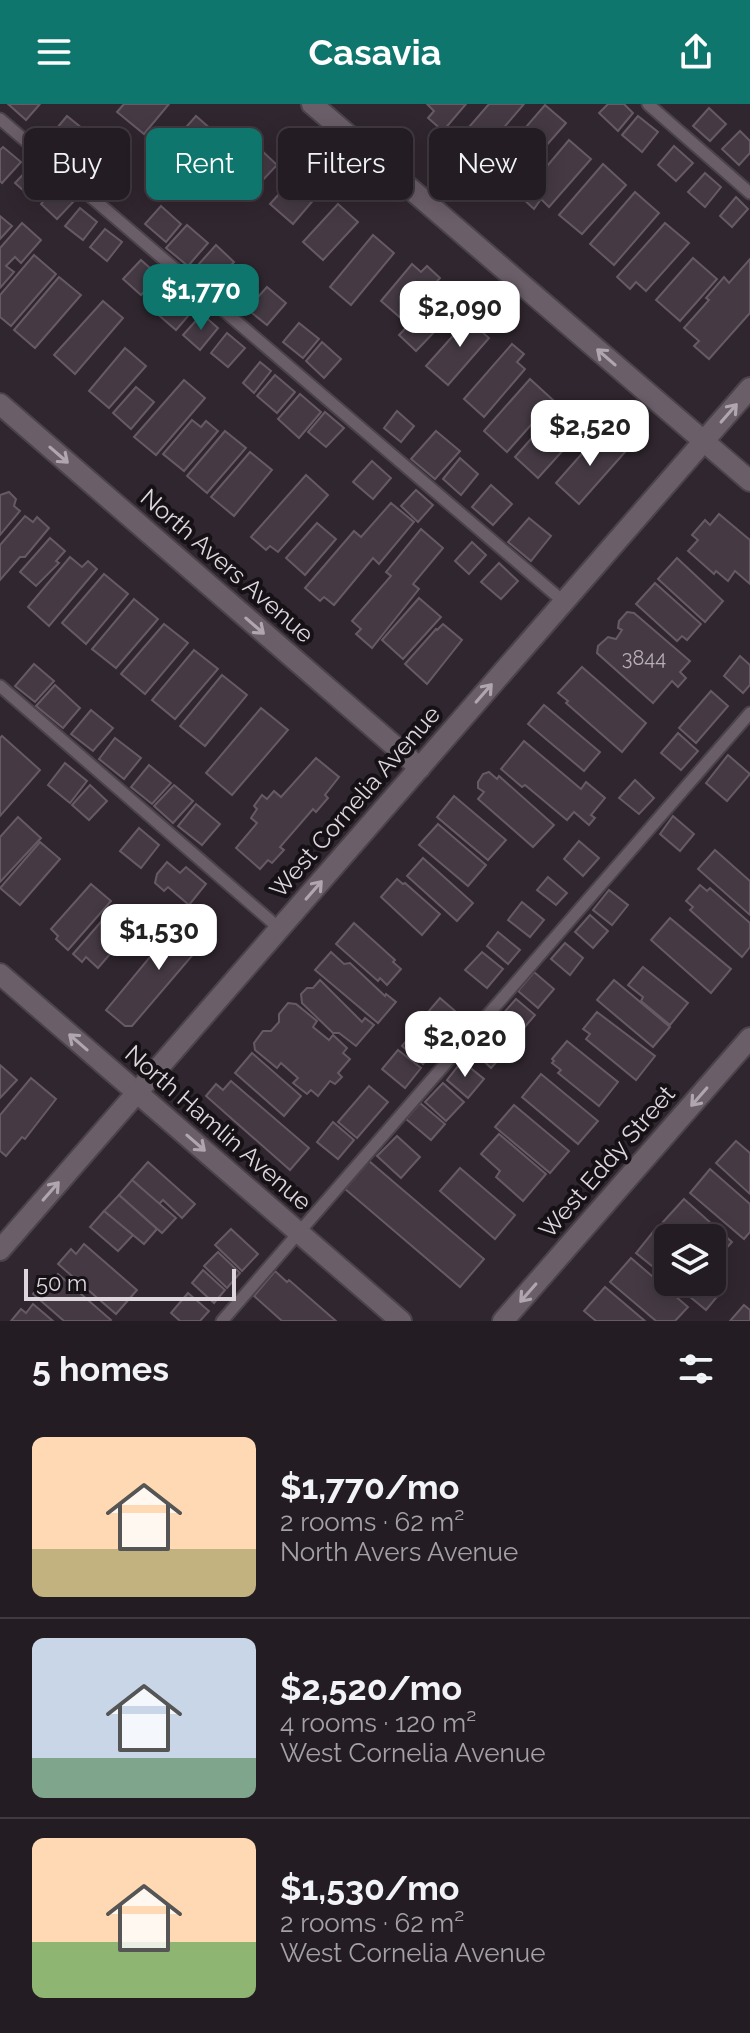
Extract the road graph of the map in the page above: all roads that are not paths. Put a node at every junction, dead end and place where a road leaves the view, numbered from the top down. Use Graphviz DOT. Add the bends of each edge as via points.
graph roads {
  1 [pos="312,104"];
  2 [pos="648,104"];
  3 [pos="0,119"];
  4 [pos="750,193"];
  5 [pos="750,388"];
  6 [pos="0,404"];
  7 [pos="704,441"];
  8 [pos="750,481"];
  9 [pos="564,602"];
  10 [pos="0,686"];
  11 [pos="750,713"];
  12 [pos="420,768"];
  13 [pos="280,929"];
  14 [pos="0,974"];
  15 [pos="750,1038"];
  16 [pos="137,1092"];
  17 [pos="299,1232"];
  18 [pos="0,1250"];
  19 [pos="222,1321"];
  20 [pos="401,1321"];
  21 [pos="503,1321"];
  7 -- 1 [label="street, one-way"];
  2 -- 4 [label="lane"];
  3 -- 9 [label="lane"];
  7 -- 5 [label="street, West Cornelia Avenue, one-way"];
  6 -- 12 [label="street, North Avers Avenue, one-way"];
  7 -- 8 [label="street"];
  7 -- 9 [label="street, West Cornelia Avenue"];
  12 -- 9 [label="street, West Cornelia Avenue, one-way"];
  10 -- 13 [label="lane"];
  11 -- 17 [label="lane"];
  13 -- 12 [label="street, West Cornelia Avenue, one-way"];
  13 -- 16 [label="street, West Cornelia Avenue"];
  16 -- 14 [label="street, North Hamlin Avenue, one-way"];
  15 -- 21 [label="street, West Eddy Street, one-way"];
  16 -- 17 [label="street, North Hamlin Avenue, one-way"];
  18 -- 16 [label="street, West Cornelia Avenue, one-way"];
  17 -- 19 [label="lane"];
  17 -- 20 [label="street, North Hamlin Avenue"];
}
